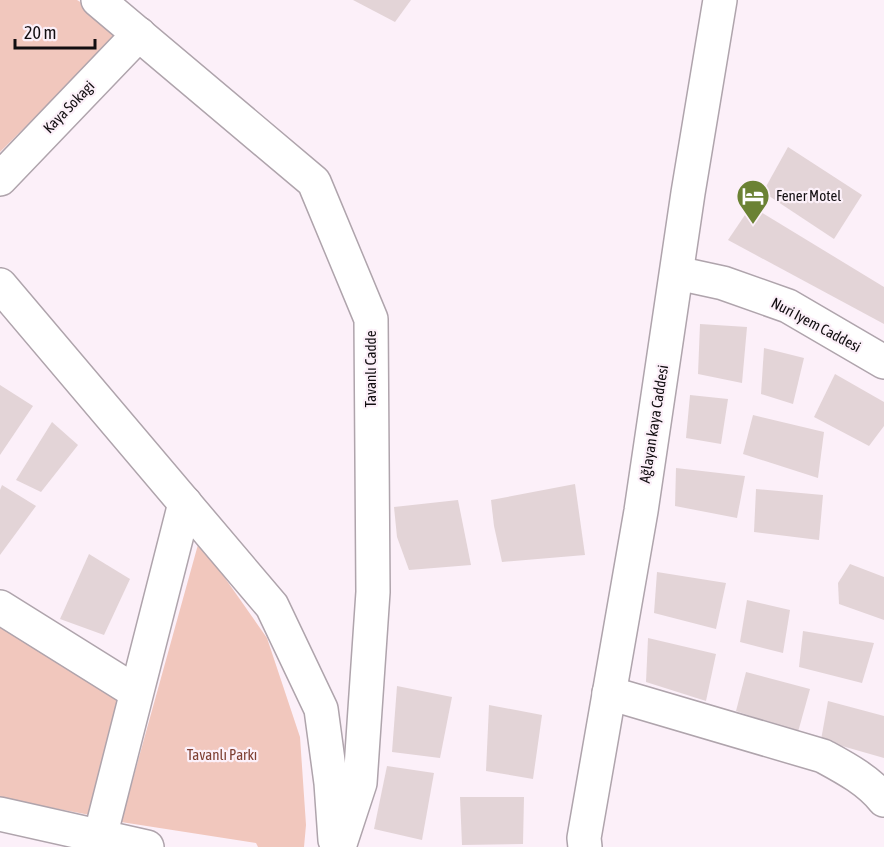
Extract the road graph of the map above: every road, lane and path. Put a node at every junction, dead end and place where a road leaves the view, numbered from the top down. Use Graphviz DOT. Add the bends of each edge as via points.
graph roads {
  1 [pos="98,0"];
  2 [pos="720,0"];
  3 [pos="139,34"];
  4 [pos="0,179"];
  5 [pos="677,273"];
  6 [pos="0,285"];
  7 [pos="884,362"];
  8 [pos="184,503"];
  9 [pos="0,607"];
  10 [pos="136,692"];
  11 [pos="609,693"];
  12 [pos="884,800"];
  13 [pos="0,814"];
  14 [pos="100,837"];
  15 [pos="147,847"];
  16 [pos="337,847"];
  17 [pos="585,847"];
  1 -- 3 [label="street, Tavanlı Cadde"];
  2 -- 5 [label="street, Ağlayan kaya Caddesi"];
  3 -- 4 [label="street, Kaya Sokagi"];
  3 -- 16 [label="street, Tavanlı Cadde" via="314,182 371,319 373,592 360,783"];
  5 -- 7 [label="street, Nuri Iyem Caddesi" via="723,283 788,306"];
  5 -- 11 [label="street, Ağlayan kaya Caddesi"];
  6 -- 8 [label="street"];
  8 -- 10 [label="street"];
  8 -- 16 [label="street" via="272,606 321,709"];
  9 -- 10 [label="street"];
  10 -- 14 [label="street"];
  11 -- 12 [label="street" via="823,756 865,781"];
  11 -- 17 [label="street, Ağlayan kaya Caddesi"];
  13 -- 14 [label="street"];
  14 -- 15 [label="street"];
}
